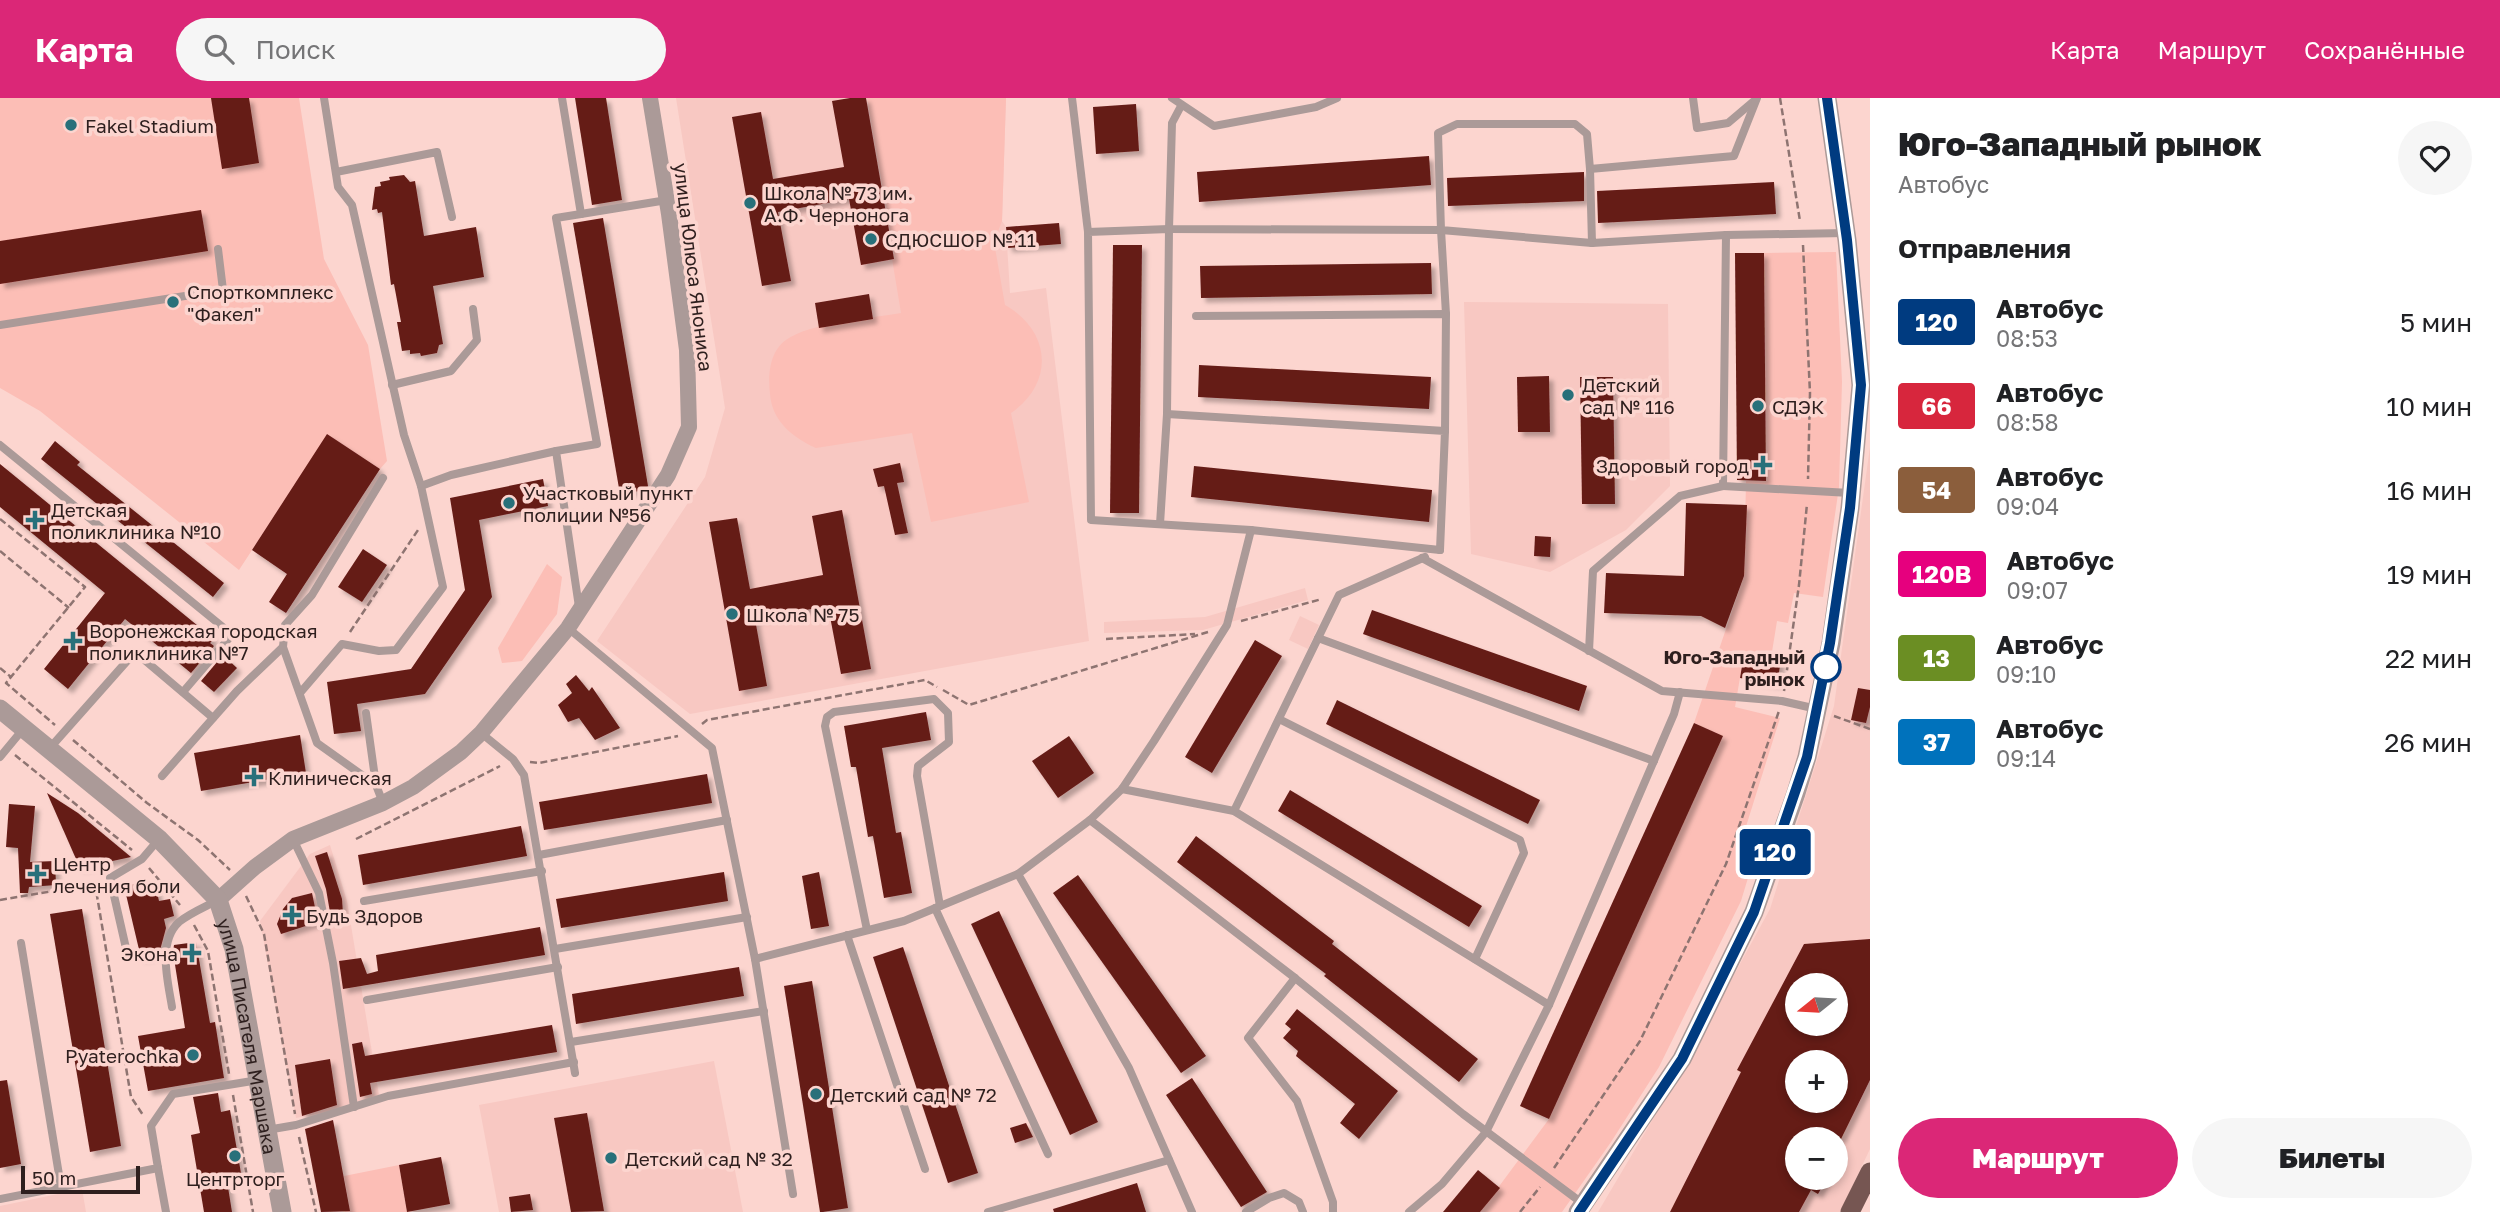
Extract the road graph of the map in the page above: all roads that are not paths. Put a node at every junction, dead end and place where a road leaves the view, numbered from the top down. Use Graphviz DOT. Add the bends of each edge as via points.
graph roads {
  1 [pos="324,98"];
  2 [pos="562,98"];
  3 [pos="650,98"];
  4 [pos="1072,98"];
  5 [pos="1172,98"];
  6 [pos="1337,98"];
  7 [pos="1693,98"];
  8 [pos="1827,98"];
  9 [pos="1757,99"];
  10 [pos="1181,106"];
  11 [pos="1590,169"];
  12 [pos="336,172"];
  13 [pos="667,200"];
  14 [pos="582,214"];
  15 [pos="452,217"];
  16 [pos="1169,229"];
  17 [pos="1441,230"];
  18 [pos="1088,232"];
  19 [pos="1846,233"];
  20 [pos="1726,235"];
  21 [pos="1592,243"];
  22 [pos="218,249"];
  23 [pos="473,309"];
  24 [pos="1446,314"];
  25 [pos="1196,316"];
  26 [pos="0,325"];
  27 [pos="392,385"];
  28 [pos="1865,385"];
  29 [pos="1167,414"];
  30 [pos="1445,431"];
  31 [pos="0,444"];
  32 [pos="556,451"];
  33 [pos="383,478"];
  34 [pos="421,486"];
  35 [pos="1723,486"];
  36 [pos="1851,493"];
  37 [pos="1160,524"];
  38 [pos="1251,530"];
  39 [pos="1440,550"];
  40 [pos="1422,558"];
  41 [pos="579,610"];
  42 [pos="568,628"];
  43 [pos="1318,638"];
  44 [pos="283,647"];
  45 [pos="1589,651"];
  46 [pos="183,692"];
  47 [pos="1680,692"];
  48 [pos="300,694"];
  49 [pos="0,709"];
  50 [pos="1817,709"];
  51 [pos="366,713"];
  52 [pos="213,718"];
  53 [pos="1279,719"];
  54 [pos="24,728"];
  55 [pos="481,733"];
  56 [pos="49,749"];
  57 [pos="0,757"];
  58 [pos="1654,761"];
  59 [pos="162,776"];
  60 [pos="376,785"];
  61 [pos="1122,789"];
  62 [pos="383,803"];
  63 [pos="1234,811"];
  64 [pos="727,820"];
  65 [pos="1090,820"];
  66 [pos="159,839"];
  67 [pos="293,839"];
  68 [pos="539,855"];
  69 [pos="542,872"];
  70 [pos="1018,874"];
  71 [pos="218,900"];
  72 [pos="364,901"];
  73 [pos="937,907"];
  74 [pos="747,917"];
  75 [pos="867,930"];
  76 [pos="847,935"];
  77 [pos="21,943"];
  78 [pos="555,949"];
  79 [pos="128,957"];
  80 [pos="755,959"];
  81 [pos="1475,959"];
  82 [pos="558,967"];
  83 [pos="1296,978"];
  84 [pos="367,1000"];
  85 [pos="1549,1005"];
  86 [pos="172,1007"];
  87 [pos="764,1012"];
  88 [pos="571,1042"];
  89 [pos="574,1062"];
  90 [pos="575,1073"];
  91 [pos="258,1080"];
  92 [pos="354,1107"];
  93 [pos="267,1130"];
  94 [pos="1486,1132"];
  95 [pos="1048,1154"];
  96 [pos="1169,1160"];
  97 [pos="158,1168"];
  98 [pos="925,1169"];
  99 [pos="1870,1172"];
  100 [pos="61,1187"];
  101 [pos="793,1194"];
  102 [pos="0,1199"];
  103 [pos="1581,1209"];
  104 [pos="166,1212"];
  105 [pos="282,1212"];
  106 [pos="988,1212"];
  107 [pos="1190,1212"];
  108 [pos="1245,1212"];
  109 [pos="1303,1212"];
  110 [pos="1333,1212"];
  111 [pos="1409,1212"];
  112 [pos="1850,1212"];
  1 -- 12 [label="lane"];
  2 -- 14 [label="lane"];
  3 -- 13 [label="street, улица Юлюса Янониса"];
  4 -- 18 [label="lane"];
  5 -- 10 [label="lane"];
  6 -- 10 [label="lane" via="1317,107 1214,126"];
  7 -- 9 [label="lane" via="1697,128 1728,123"];
  8 -- 19 [label="street"];
  9 -- 11 [label="lane" via="1734,156"];
  10 -- 16 [label="lane" via="1172,123"];
  11 -- 17 [label="lane" via="1587,134 1575,124 1457,124 1438,133"];
  11 -- 21 [label="lane"];
  12 -- 15 [label="lane" via="437,152"];
  12 -- 27 [label="lane" via="338,187 352,205"];
  13 -- 14 [label="lane"];
  13 -- 41 [label="street, улица Юлюса Янониса" via="687,350 689,427 668,475"];
  14 -- 32 [label="lane" via="556,218 597,444"];
  16 -- 17 [label="lane"];
  16 -- 18 [label="lane"];
  16 -- 29 [label="lane"];
  17 -- 21 [label="lane"];
  17 -- 24 [label="lane"];
  18 -- 37 [label="lane" via="1091,520"];
  19 -- 20 [label="lane"];
  19 -- 28 [label="street"];
  20 -- 21 [label="lane"];
  20 -- 35 [label="lane"];
  22 -- 26 [label="lane" via="223,290"];
  23 -- 27 [label="lane" via="477,340 451,371"];
  24 -- 25 [label="lane"];
  24 -- 30 [label="lane"];
  27 -- 34 [label="lane"];
  28 -- 36 [label="street"];
  29 -- 30 [label="lane"];
  29 -- 37 [label="lane"];
  30 -- 39 [label="lane"];
  31 -- 46 [label="lane" via="230,637"];
  32 -- 34 [label="lane"];
  32 -- 41 [label="lane"];
  33 -- 44 [label="lane" via="312,596 285,625"];
  34 -- 48 [label="lane" via="443,587 396,650 342,644"];
  35 -- 36 [label="lane"];
  35 -- 45 [label="lane" via="1680,496 1593,571"];
  36 -- 50 [label="street"];
  37 -- 38 [label="lane"];
  38 -- 39 [label="lane"];
  38 -- 61 [label="lane" via="1227,625"];
  39 -- 40 [label="lane"];
  40 -- 43 [label="lane" via="1339,595"];
  40 -- 45 [label="lane"];
  41 -- 42 [label="street, улица Юлюса Янониса"];
  42 -- 55 [label="street, улица Юлюса Янониса"];
  42 -- 64 [label="lane" via="712,748"];
  43 -- 53 [label="lane"];
  43 -- 58 [label="lane"];
  44 -- 48 [label="lane"];
  44 -- 52 [label="lane"];
  45 -- 47 [label="lane" via="1662,691"];
  46 -- 52 [label="lane"];
  46 -- 56 [label="lane" via="135,652"];
  47 -- 50 [label="lane" via="1782,701"];
  47 -- 58 [label="lane"];
  48 -- 60 [label="lane" via="317,743"];
  49 -- 54 [label="street, улица Писателя Маршака"];
  50 -- 103 [label="street" via="1796,793 1754,912 1682,1059"];
  51 -- 60 [label="lane"];
  52 -- 59 [label="lane"];
  53 -- 63 [label="lane"];
  53 -- 81 [label="lane" via="1520,841 1524,853"];
  54 -- 56 [label="street, улица Писателя Маршака"];
  54 -- 57 [label="lane"];
  55 -- 62 [label="street, улица Юлюса Янониса" via="439,770"];
  55 -- 68 [label="lane" via="513,759 524,775"];
  56 -- 66 [label="street, улица Писателя Маршака"];
  58 -- 85 [label="lane"];
  60 -- 62 [label="lane"];
  61 -- 63 [label="lane"];
  61 -- 65 [label="lane"];
  62 -- 67 [label="street, улица Юлюса Янониса"];
  63 -- 81 [label="lane"];
  64 -- 68 [label="lane"];
  64 -- 74 [label="lane"];
  65 -- 70 [label="lane"];
  65 -- 83 [label="lane"];
  66 -- 71 [label="street, улица Писателя Маршака"];
  66 -- 79 [label="lane" via="142,859 110,878"];
  67 -- 71 [label="street, улица Юлюса Янониса"];
  67 -- 92 [label="lane" via="318,893"];
  68 -- 69 [label="lane"];
  69 -- 72 [label="lane"];
  69 -- 78 [label="lane"];
  70 -- 73 [label="lane"];
  70 -- 96 [label="lane" via="1129,1068"];
  71 -- 86 [label="lane" via="177,923 167,940"];
  71 -- 91 [label="street, улица Писателя Маршака" via="234,949"];
  73 -- 75 [label="lane"];
  73 -- 75 [label="lane" via="917,776 918,766 949,742 948,713 934,699 834,712 825,726"];
  73 -- 95 [label="lane"];
  74 -- 78 [label="lane"];
  74 -- 80 [label="lane"];
  75 -- 76 [label="lane"];
  76 -- 80 [label="lane"];
  76 -- 98 [label="lane"];
  77 -- 100 [label="lane"];
  78 -- 82 [label="lane"];
  80 -- 87 [label="lane"];
  81 -- 85 [label="lane"];
  82 -- 84 [label="lane"];
  82 -- 88 [label="lane"];
  83 -- 94 [label="lane"];
  83 -- 110 [label="lane" via="1248,1038 1297,1101"];
  85 -- 94 [label="lane"];
  87 -- 88 [label="lane"];
  87 -- 101 [label="lane"];
  88 -- 89 [label="lane"];
  89 -- 90 [label="lane"];
  89 -- 92 [label="lane" via="387,1096"];
  91 -- 93 [label="street, улица Писателя Маршака"];
  91 -- 97 [label="lane" via="173,1094 151,1126"];
  92 -- 93 [label="lane"];
  93 -- 105 [label="street, улица Писателя Маршака"];
  94 -- 103 [label="lane"];
  94 -- 111 [label="lane" via="1442,1184"];
  96 -- 106 [label="lane"];
  96 -- 107 [label="lane"];
  97 -- 100 [label="lane"];
  97 -- 104 [label="lane"];
  99 -- 112 [label="highway"];
  100 -- 102 [label="lane"];
  108 -- 109 [label="lane" via="1284,1193 1299,1202"];
}
